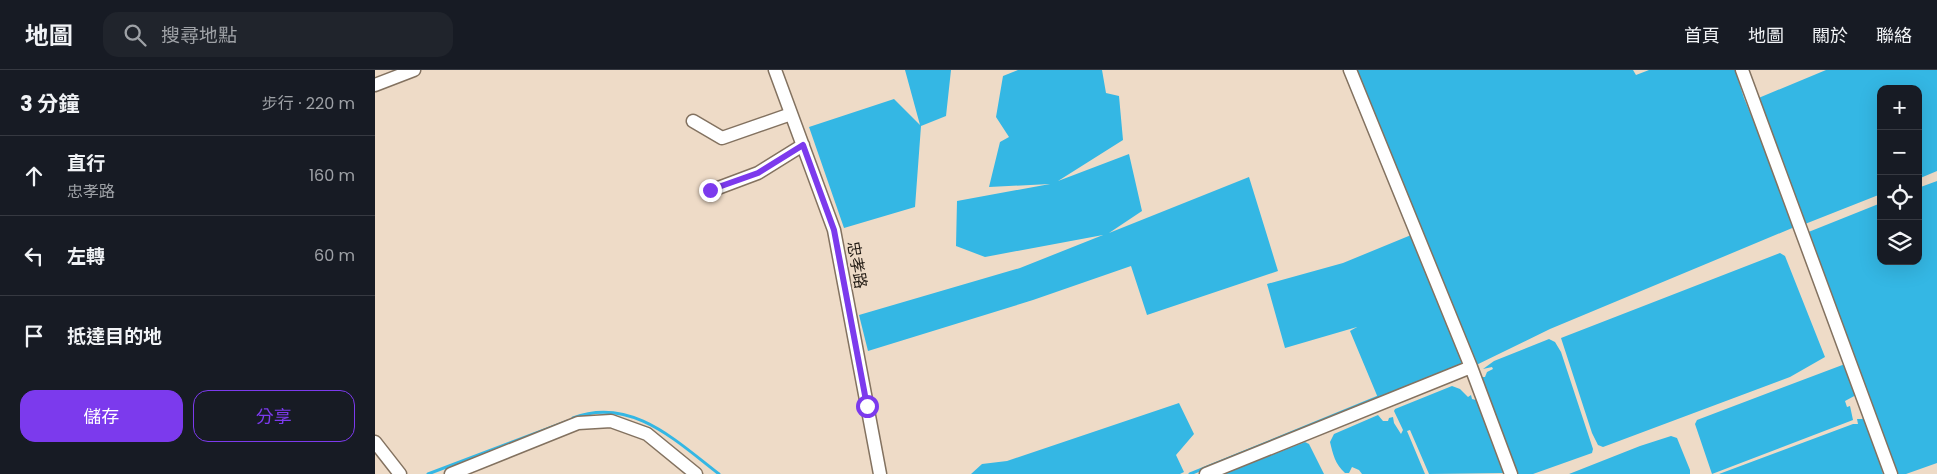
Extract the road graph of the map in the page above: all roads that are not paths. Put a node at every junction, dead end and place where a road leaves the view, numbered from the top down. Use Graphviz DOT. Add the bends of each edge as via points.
graph roads {
  1 [pos="414,70"];
  2 [pos="775,70"];
  3 [pos="1350,70"];
  4 [pos="1742,70"];
  5 [pos="375,85"];
  6 [pos="791,114"];
  7 [pos="693,121"];
  8 [pos="803,145"];
  9 [pos="710,190"];
  10 [pos="1471,367"];
  11 [pos="375,442"];
  12 [pos="400,474"];
  13 [pos="451,474"];
  14 [pos="696,474"];
  15 [pos="880,474"];
  16 [pos="1206,474"];
  17 [pos="1511,474"];
  18 [pos="1891,474"];
  1 -- 5 [label="street"];
  2 -- 6 [label="street, 忠孝路"];
  3 -- 10 [label="street"];
  4 -- 18 [label="street"];
  6 -- 7 [label="street" via="722,138"];
  6 -- 8 [label="street, 忠孝路"];
  8 -- 9 [label="street" via="758,173"];
  8 -- 15 [label="street, 忠孝路" via="834,230"];
  10 -- 16 [label="street"];
  10 -- 17 [label="street"];
  11 -- 12 [label="street"];
  13 -- 14 [label="street" via="578,423 611,421 647,434"];
}
